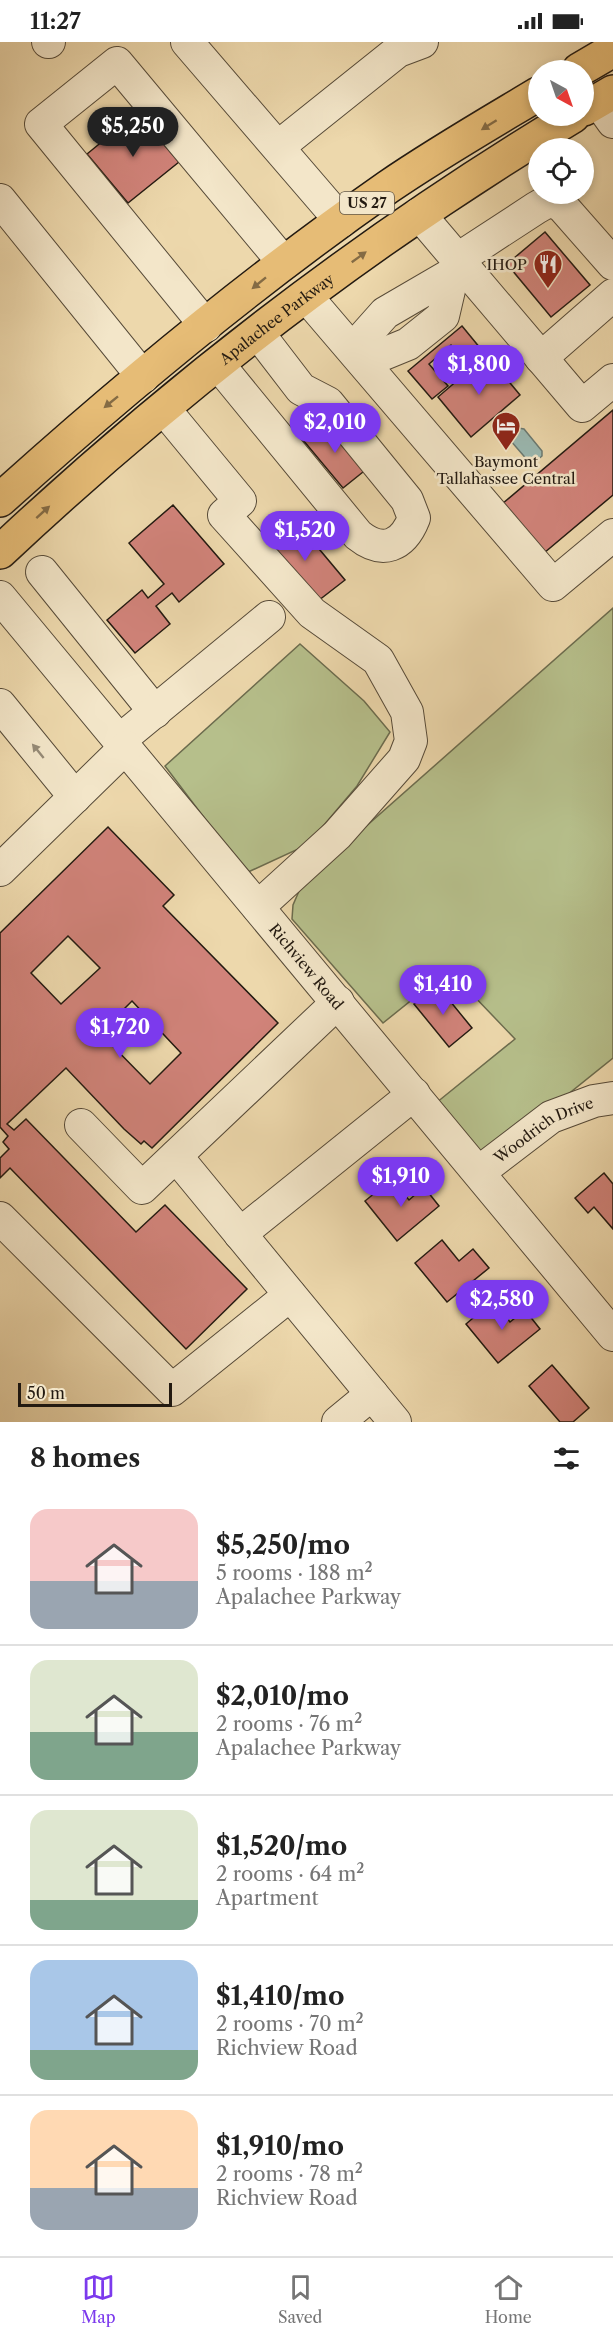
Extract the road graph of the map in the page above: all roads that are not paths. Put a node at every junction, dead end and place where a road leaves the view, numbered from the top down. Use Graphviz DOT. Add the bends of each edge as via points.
graph roads {
  1 [pos="187,42"];
  2 [pos="422,42"];
  3 [pos="613,50"];
  4 [pos="594,61"];
  5 [pos="528,100"];
  6 [pos="596,108"];
  7 [pos="278,147"];
  8 [pos="0,200"];
  9 [pos="420,214"];
  10 [pos="341,222"];
  11 [pos="284,263"];
  12 [pos="613,264"];
  13 [pos="458,267"];
  14 [pos="613,295"];
  15 [pos="306,296"];
  16 [pos="206,326"];
  17 [pos="258,333"];
  18 [pos="358,356"];
  19 [pos="541,358"];
  20 [pos="218,364"];
  21 [pos="143,377"];
  22 [pos="613,380"];
  23 [pos="164,409"];
  24 [pos="4,489"];
  25 [pos="613,535"];
  26 [pos="0,552"];
  27 [pos="42,572"];
  28 [pos="0,597"];
  29 [pos="269,617"];
  30 [pos="0,705"];
  31 [pos="155,711"];
  32 [pos="123,744"];
  33 [pos="75,797"];
  34 [pos="0,870"];
  35 [pos="258,907"];
  36 [pos="338,1002"];
  37 [pos="414,1094"];
  38 [pos="613,1098"];
  39 [pos="81,1125"];
  40 [pos="176,1156"];
  41 [pos="478,1172"];
  42 [pos="0,1218"];
  43 [pos="240,1234"];
  44 [pos="290,1295"];
  45 [pos="613,1335"];
  46 [pos="372,1394"];
  47 [pos="338,1422"];
  48 [pos="395,1422"];
  1 -- 7 [label="street"];
  2 -- 7 [label="street" via="398,51"];
  3 -- 4 [label="main road"];
  5 -- 10 [label="main road, US 27, one-way" via="390,186"];
  6 -- 9 [label="main road, Apalachee Parkway / US 27" via="515,151"];
  7 -- 10 [label="street"];
  8 -- 21 [label="street"];
  9 -- 13 [label="street"];
  15 -- 9 [label="main road, Apalachee Parkway / US 27, one-way"];
  10 -- 11 [label="main road, US 27"];
  10 -- 15 [label="main road"];
  11 -- 16 [label="main road, US 27, one-way"];
  11 -- 16 [label="street" via="117,63 41,124"];
  12 -- 13 [label="street" via="562,206 550,200"];
  13 -- 18 [label="street" via="385,313"];
  13 -- 19 [label="street"];
  14 -- 19 [label="street"];
  15 -- 17 [label="main road, Apalachee Parkway / US 27"];
  15 -- 18 [label="street"];
  16 -- 21 [label="main road, US 27"];
  17 -- 20 [label="main road, Apalachee Parkway / US 27"];
  17 -- 20 [label="street" via="302,389 328,403 407,500 414,518 409,531 397,543 385,547 368,544 358,536"];
  18 -- 25 [label="street" via="554,585"];
  19 -- 22 [label="street" via="582,406"];
  20 -- 23 [label="main road, Apalachee Parkway / US 27"];
  21 -- 24 [label="main road, US 27, one-way"];
  26 -- 23 [label="main road, Apalachee Parkway / US 27, one-way" via="96,464"];
  23 -- 35 [label="street" via="240,501 224,515 312,613 378,660 407,712 410,726 411,741 404,759 337,835"];
  27 -- 31 [label="street"];
  28 -- 32 [label="street, Richview Road"];
  29 -- 31 [label="street"];
  33 -- 30 [label="street, one-way"];
  31 -- 32 [label="street"];
  32 -- 33 [label="street"];
  32 -- 35 [label="street, Richview Road"];
  33 -- 34 [label="street"];
  35 -- 36 [label="street, Richview Road"];
  36 -- 37 [label="street, Richview Road"];
  36 -- 40 [label="street"];
  37 -- 41 [label="street, Richview Road"];
  37 -- 43 [label="street"];
  38 -- 41 [label="street, Woodrich Drive" via="551,1117"];
  39 -- 40 [label="street" via="142,1188"];
  40 -- 43 [label="street"];
  41 -- 45 [label="street, Richview Road"];
  42 -- 44 [label="street" via="172,1390"];
  43 -- 44 [label="street"];
  44 -- 46 [label="street"];
  46 -- 47 [label="street"];
  46 -- 48 [label="street"];
}
